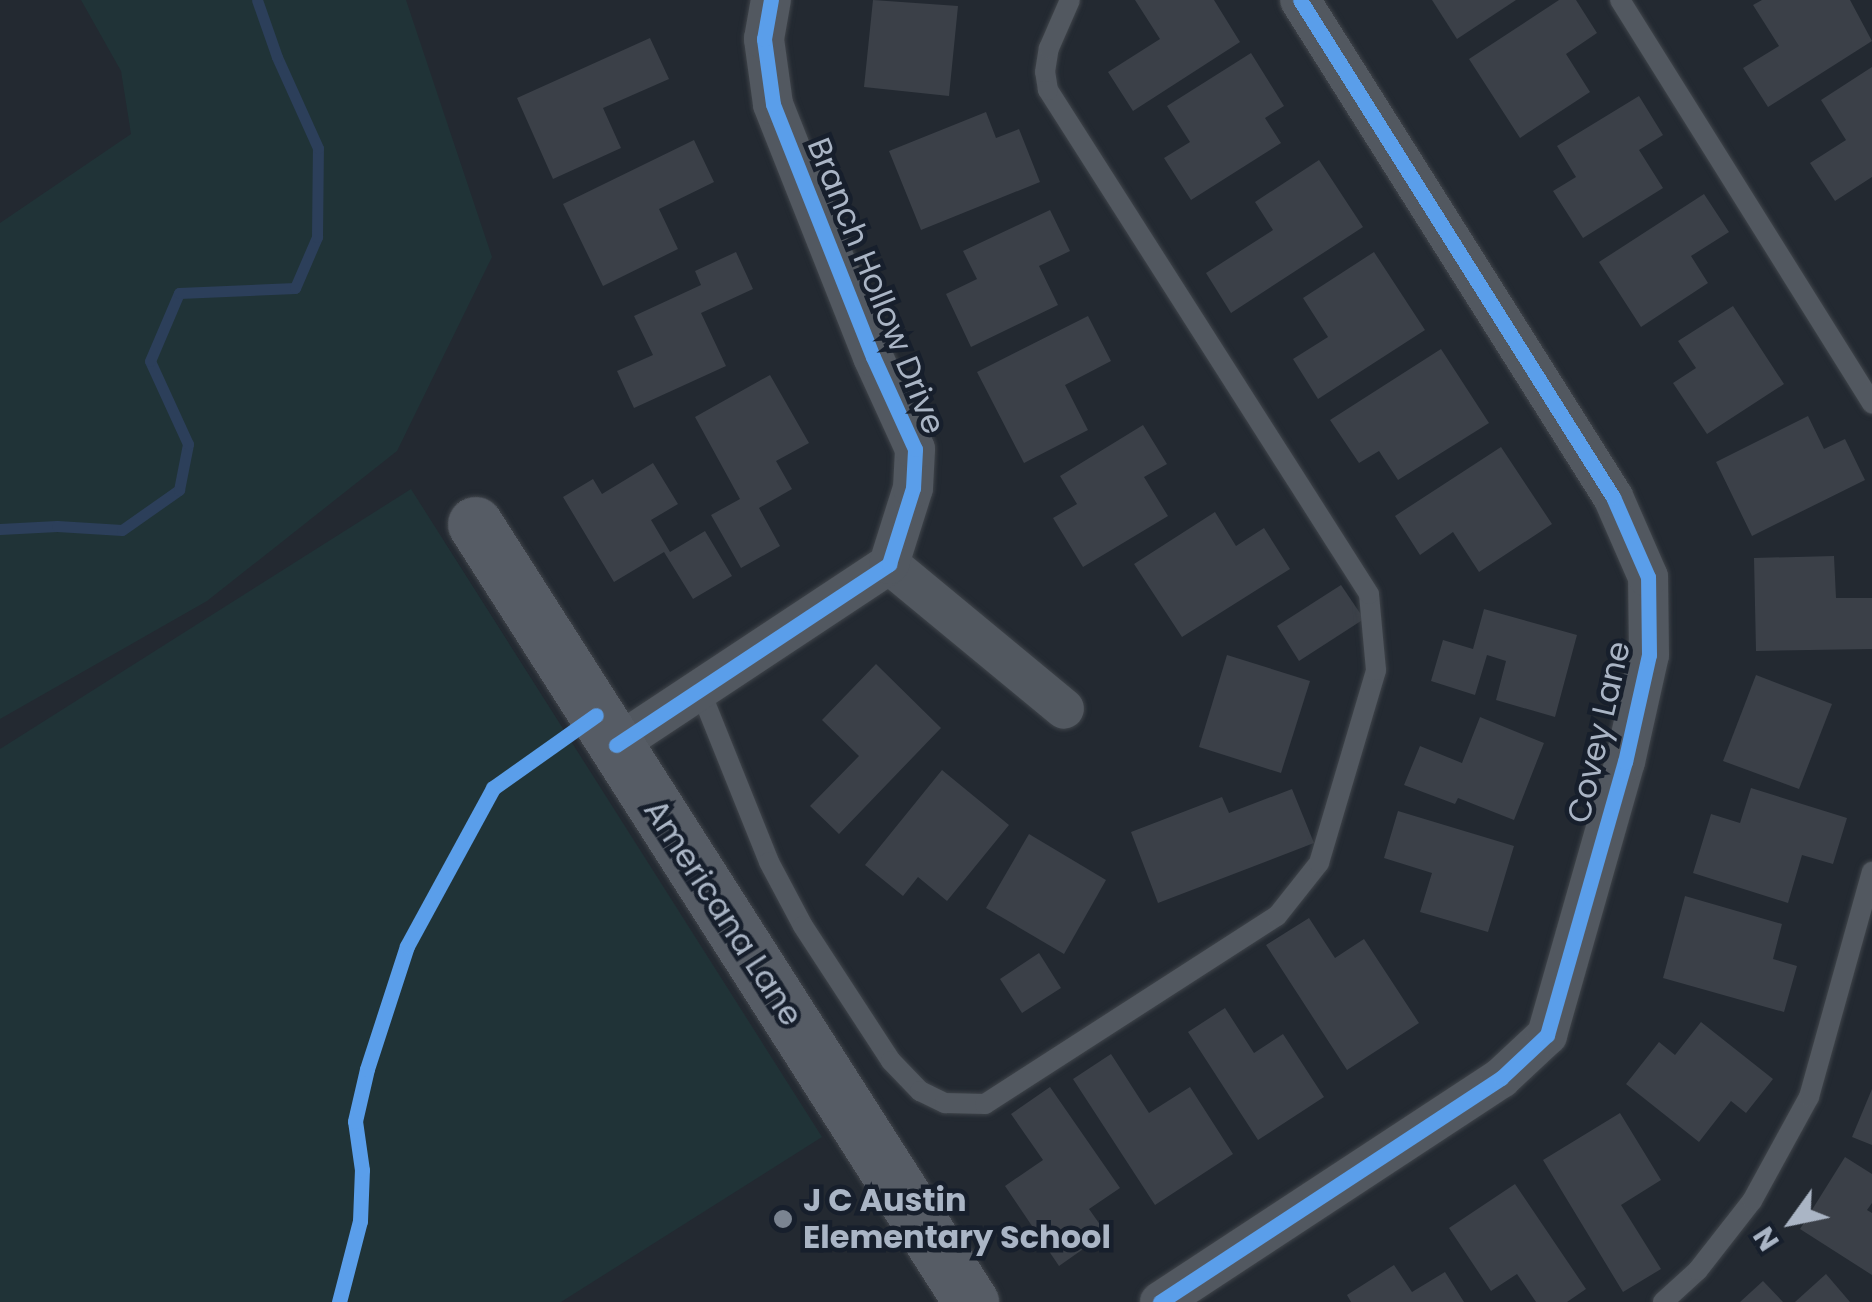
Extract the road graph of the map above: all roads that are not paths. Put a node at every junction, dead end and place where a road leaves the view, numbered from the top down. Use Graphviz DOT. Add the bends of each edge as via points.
graph roads {
  1 [pos="771,0"];
  2 [pos="1070,0"];
  3 [pos="1300,0"];
  4 [pos="1620,0"];
  5 [pos="1872,404"];
  6 [pos="475,524"];
  7 [pos="889,564"];
  8 [pos="700,690"];
  9 [pos="1064,708"];
  10 [pos="616,745"];
  11 [pos="1872,872"];
  12 [pos="971,1302"];
  13 [pos="1160,1302"];
  14 [pos="1663,1302"];
  1 -- 7 [label="street, Branch Hollow Drive" via="764,39 773,104 915,450 913,488"];
  2 -- 8 [label="lane" via="1049,48 1048,90 1369,594 1376,670 1319,863 1277,916 986,1104 944,1104 891,1062 804,926 769,862"];
  3 -- 13 [label="street, Covey Lane" via="1613,497 1648,577 1650,655 1547,1036 1500,1078"];
  4 -- 5 [label="lane"];
  6 -- 10 [label="street, Americana Lane"];
  7 -- 8 [label="street"];
  7 -- 9 [label="street"];
  8 -- 10 [label="street"];
  10 -- 12 [label="street, Americana Lane"];
  11 -- 14 [label="lane" via="1809,1097 1752,1202"];
}
